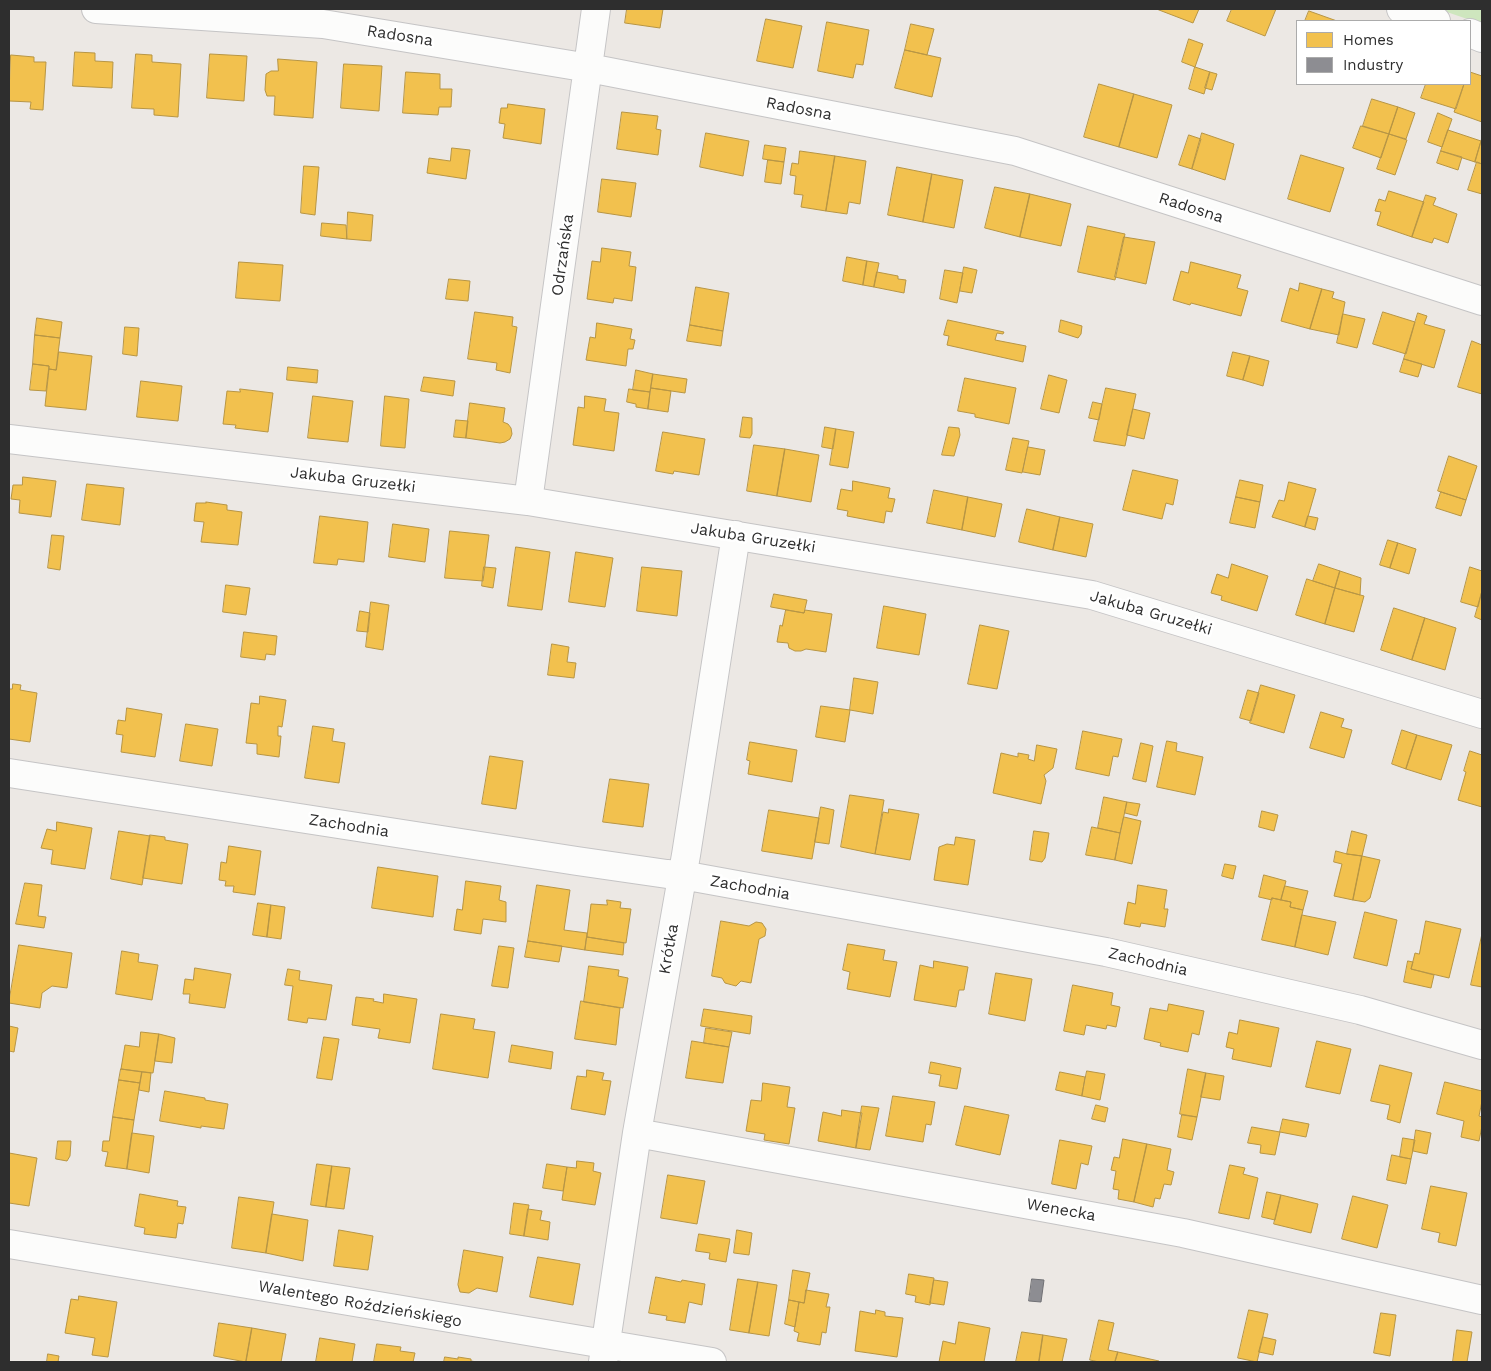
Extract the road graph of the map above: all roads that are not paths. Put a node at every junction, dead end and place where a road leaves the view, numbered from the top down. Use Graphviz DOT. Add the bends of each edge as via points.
graph roads {
  1 [pos="96,9"];
  2 [pos="596,9"];
  3 [pos="1402,9"];
  4 [pos="1433,20"];
  5 [pos="589,68"];
  6 [pos="1482,301"];
  7 [pos="9,439"];
  8 [pos="528,501"];
  9 [pos="736,535"];
  10 [pos="1482,714"];
  11 [pos="9,773"];
  12 [pos="682,875"];
  13 [pos="1482,1045"];
  14 [pos="637,1133"];
  15 [pos="9,1244"];
  16 [pos="1482,1300"];
  17 [pos="604,1354"];
  18 [pos="712,1362"];
  1 -- 5 [label="street, Radosna" via="323,24"];
  2 -- 5 [label="street, Odrzańska"];
  3 -- 4 [label="street"];
  5 -- 6 [label="street, Radosna" via="1015,151"];
  5 -- 8 [label="street, Odrzańska"];
  7 -- 8 [label="street, Jakuba Gruzełki"];
  8 -- 9 [label="street, Jakuba Gruzełki"];
  9 -- 10 [label="street, Jakuba Gruzełki" via="1092,595"];
  9 -- 12 [label="street, Krótka"];
  11 -- 12 [label="street, Zachodnia"];
  12 -- 13 [label="street, Zachodnia" via="1106,952 1360,1010"];
  12 -- 14 [label="street, Krótka"];
  14 -- 16 [label="street, Wenecka" via="1183,1233"];
  14 -- 17 [label="street, Krótka"];
  15 -- 17 [label="street, Walentego Roździeńskiego"];
  17 -- 18 [label="street, Walentego Roździeńskiego"];
}
